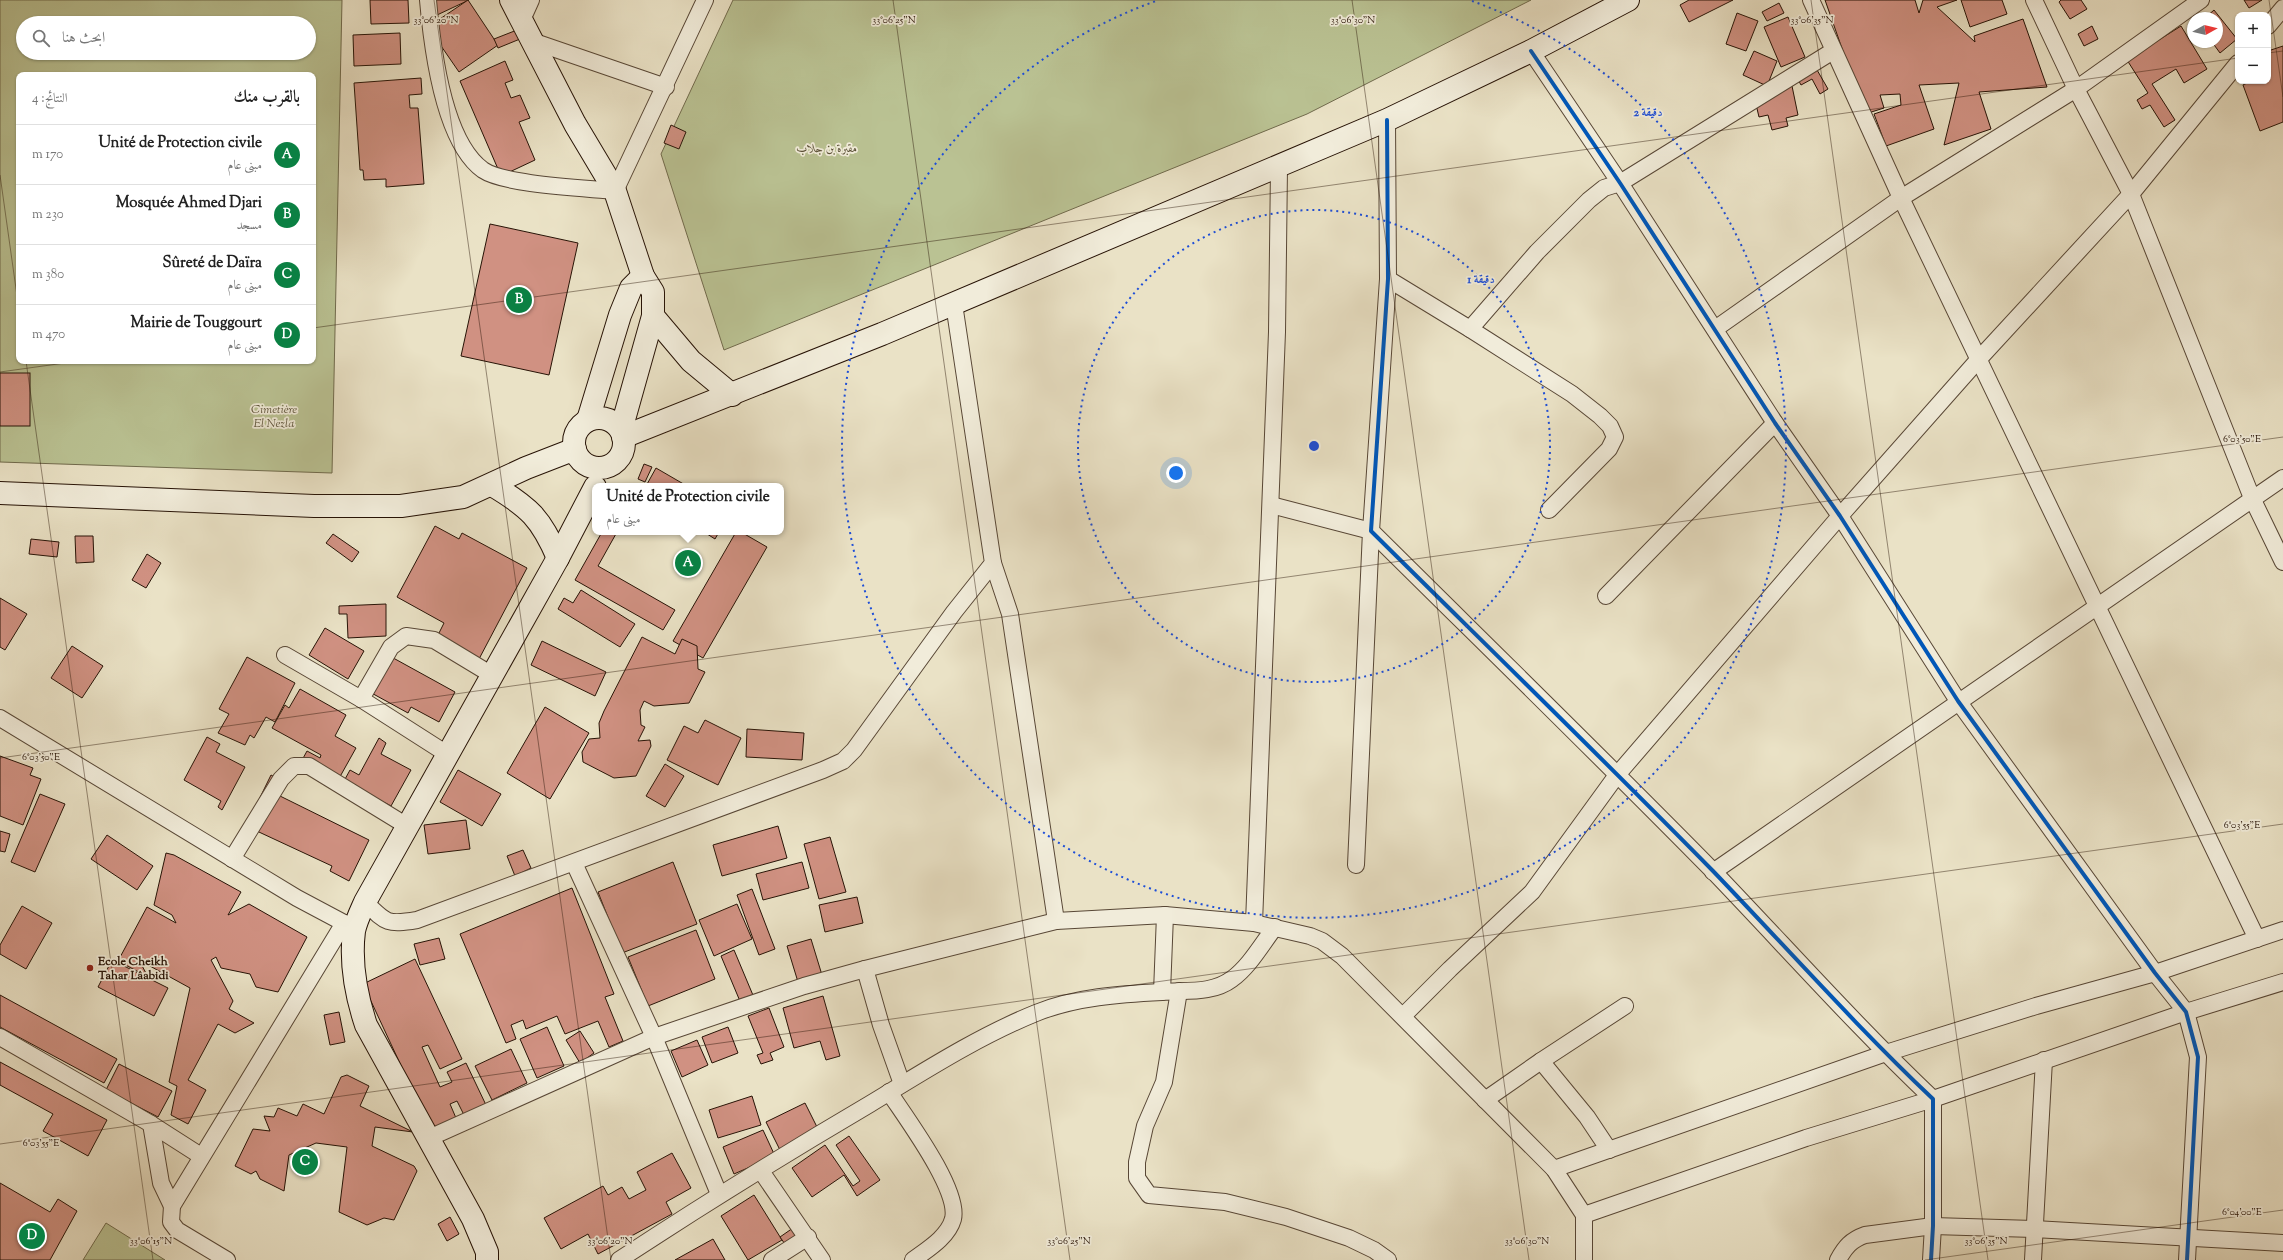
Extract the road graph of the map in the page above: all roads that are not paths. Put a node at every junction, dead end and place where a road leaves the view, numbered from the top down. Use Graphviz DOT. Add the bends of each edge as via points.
graph roads {
  1 [pos="428,0"];
  2 [pos="511,0"];
  3 [pos="531,0"];
  4 [pos="705,0"];
  5 [pos="1628,0"];
  6 [pos="1811,0"];
  7 [pos="2034,0"];
  8 [pos="2201,0"];
  9 [pos="2283,8"];
  10 [pos="522,20"];
  11 [pos="2271,22"];
  12 [pos="532,41"];
  13 [pos="1531,50"];
  14 [pos="1833,51"];
  15 [pos="2235,67"];
  16 [pos="666,87"];
  17 [pos="2076,89"];
  18 [pos="1387,120"];
  19 [pos="1279,167"];
  20 [pos="1620,183"];
  21 [pos="615,191"];
  22 [pos="2131,194"];
  23 [pos="1901,198"];
  24 [pos="643,276"];
  25 [pos="1388,279"];
  26 [pos="954,304"];
  27 [pos="653,316"];
  28 [pos="1470,329"];
  29 [pos="1715,329"];
  30 [pos="1978,360"];
  31 [pos="732,395"];
  32 [pos="588,420"];
  33 [pos="1775,423"];
  34 [pos="622,433"];
  35 [pos="575,449"];
  36 [pos="605,467"];
  37 [pos="2283,478"];
  38 [pos="597,483"];
  39 [pos="492,484"];
  40 [pos="592,492"];
  41 [pos="0,493"];
  42 [pos="2252,498"];
  43 [pos="1271,505"];
  44 [pos="1549,510"];
  45 [pos="1840,516"];
  46 [pos="1370,531"];
  47 [pos="558,558"];
  48 [pos="2283,562"];
  49 [pos="992,564"];
  50 [pos="1606,596"];
  51 [pos="2098,605"];
  52 [pos="285,655"];
  53 [pos="492,675"];
  54 [pos="360,699"];
  55 [pos="1958,701"];
  56 [pos="0,718"];
  57 [pos="447,754"];
  58 [pos="1618,775"];
  59 [pos="407,826"];
  60 [pos="232,859"];
  61 [pos="574,863"];
  62 [pos="1356,866"];
  63 [pos="1713,872"];
  64 [pos="365,902"];
  65 [pos="1165,915"];
  66 [pos="1056,921"];
  67 [pos="1254,923"];
  68 [pos="349,927"];
  69 [pos="1275,927"];
  70 [pos="2283,930"];
  71 [pos="2257,939"];
  72 [pos="866,969"];
  73 [pos="2155,973"];
  74 [pos="2283,982"];
  75 [pos="1162,992"];
  76 [pos="1179,992"];
  77 [pos="1624,1006"];
  78 [pos="2186,1012"];
  79 [pos="1403,1016"];
  80 [pos="0,1037"];
  81 [pos="654,1037"];
  82 [pos="1886,1054"];
  83 [pos="2044,1060"];
  84 [pos="1541,1061"];
  85 [pos="896,1088"];
  86 [pos="1933,1099"];
  87 [pos="1485,1100"];
  88 [pos="151,1124"];
  89 [pos="428,1138"];
  90 [pos="1609,1150"];
  91 [pos="202,1156"];
  92 [pos="1554,1169"];
  93 [pos="760,1171"];
  94 [pos="719,1194"];
  95 [pos="172,1206"];
  96 [pos="1584,1215"];
  97 [pos="1933,1226"];
  98 [pos="2034,1228"];
  99 [pos="808,1237"];
  100 [pos="2188,1239"];
  101 [pos="2283,1243"];
  102 [pos="488,1257"];
  103 [pos="227,1260"];
  104 [pos="619,1260"];
  105 [pos="772,1260"];
  106 [pos="822,1260"];
  107 [pos="913,1260"];
  108 [pos="1388,1260"];
  109 [pos="1584,1260"];
  110 [pos="1838,1260"];
  111 [pos="1931,1260"];
  112 [pos="2033,1260"];
  113 [pos="2187,1260"];
  1 -- 21 [label="street" via="431,41 446,108 470,157 484,170 503,178"];
  2 -- 10 [label="main road"];
  3 -- 10 [label="street"];
  4 -- 16 [label="street"];
  5 -- 13 [label="main road"];
  6 -- 14 [label="street"];
  7 -- 17 [label="street"];
  8 -- 17 [label="street"];
  9 -- 11 [label="street"];
  10 -- 12 [label="main road"];
  12 -- 16 [label="street"];
  12 -- 21 [label="main road" via="575,124"];
  13 -- 18 [label="main road"];
  13 -- 20 [label="street"];
  14 -- 20 [label="street"];
  14 -- 23 [label="street"];
  15 -- 22 [label="street"];
  16 -- 21 [label="street"];
  17 -- 22 [label="street"];
  17 -- 23 [label="street"];
  18 -- 19 [label="main road"];
  18 -- 25 [label="street"];
  19 -- 26 [label="main road"];
  19 -- 43 [label="street"];
  20 -- 28 [label="street" via="1604,188 1589,200 1537,252"];
  20 -- 29 [label="street"];
  21 -- 24 [label="main road"];
  22 -- 30 [label="street"];
  22 -- 42 [label="street"];
  23 -- 29 [label="street"];
  23 -- 30 [label="street"];
  24 -- 27 [label="main road" via="653,292"];
  24 -- 32 [label="main road" via="631,288 620,314"];
  25 -- 28 [label="street"];
  25 -- 46 [label="street"];
  26 -- 31 [label="main road"];
  26 -- 49 [label="street"];
  27 -- 31 [label="main road" via="690,361"];
  27 -- 34 [label="main road"];
  28 -- 44 [label="street" via="1572,394 1600,416 1614,432 1615,437 1609,449"];
  29 -- 33 [label="street"];
  30 -- 45 [label="street"];
  30 -- 51 [label="street"];
  31 -- 34 [label="main road"];
  32 -- 34 [label="main road" via="610,420"];
  32 -- 35 [label="main road" via="576,433"];
  33 -- 45 [label="street"];
  33 -- 50 [label="street"];
  34 -- 36 [label="main road" via="622,452 618,459"];
  35 -- 36 [label="main road" via="584,462 591,466"];
  35 -- 39 [label="main road"];
  36 -- 38 [label="main road"];
  37 -- 42 [label="street"];
  39 -- 41 [label="main road" via="456,498 401,506 369,507"];
  39 -- 47 [label="main road" via="518,500 533,515 546,531"];
  40 -- 47 [label="main road"];
  42 -- 48 [label="street"];
  42 -- 51 [label="street"];
  43 -- 46 [label="street"];
  43 -- 67 [label="street"];
  45 -- 55 [label="street"];
  45 -- 58 [label="street"];
  46 -- 58 [label="street"];
  46 -- 62 [label="street"];
  47 -- 53 [label="main road"];
  49 -- 61 [label="street" via="854,750 842,760 823,770"];
  49 -- 66 [label="street" via="1010,614"];
  51 -- 55 [label="street"];
  51 -- 71 [label="street"];
  52 -- 54 [label="street"];
  53 -- 54 [label="street" via="434,640 406,636 391,647"];
  53 -- 57 [label="main road"];
  54 -- 57 [label="street"];
  55 -- 63 [label="street"];
  55 -- 73 [label="street"];
  56 -- 60 [label="street"];
  57 -- 59 [label="main road"];
  58 -- 63 [label="street"];
  58 -- 79 [label="street" via="1532,892"];
  59 -- 60 [label="street" via="309,766 294,766 281,779"];
  59 -- 64 [label="main road"];
  60 -- 68 [label="street"];
  61 -- 64 [label="street" via="405,922 383,920"];
  61 -- 81 [label="street"];
  63 -- 82 [label="street"];
  64 -- 68 [label="main road"];
  65 -- 66 [label="street"];
  65 -- 67 [label="street"];
  65 -- 75 [label="street"];
  66 -- 72 [label="street"];
  67 -- 69 [label="street"];
  68 -- 89 [label="main road" via="358,1000 366,1025"];
  68 -- 91 [label="street"];
  69 -- 76 [label="street" via="1232,980 1198,991"];
  69 -- 79 [label="street" via="1310,936 1330,946"];
  70 -- 71 [label="street"];
  71 -- 73 [label="street"];
  72 -- 81 [label="street" via="789,991"];
  72 -- 85 [label="street"];
  73 -- 78 [label="street"];
  73 -- 82 [label="street" via="2036,1006"];
  74 -- 78 [label="street"];
  75 -- 76 [label="street"];
  75 -- 85 [label="street" via="1085,999 1037,1012 938,1063"];
  76 -- 108 [label="street" via="1164,1082 1145,1126 1137,1162 1137,1178 1143,1189 1149,1195 1225,1202 1286,1217 1349,1238"];
  77 -- 84 [label="street"];
  78 -- 83 [label="street"];
  78 -- 100 [label="street" via="2198,1057"];
  79 -- 87 [label="street"];
  80 -- 88 [label="street"];
  81 -- 89 [label="street"];
  81 -- 94 [label="street"];
  82 -- 86 [label="street"];
  82 -- 90 [label="street"];
  83 -- 86 [label="street"];
  83 -- 98 [label="street"];
  84 -- 87 [label="street"];
  84 -- 90 [label="street" via="1587,1117"];
  85 -- 93 [label="street"];
  85 -- 107 [label="street" via="951,1195 953,1206 953,1218 948,1230"];
  86 -- 96 [label="street" via="1806,1138"];
  86 -- 97 [label="street"];
  87 -- 92 [label="street"];
  88 -- 91 [label="street"];
  88 -- 95 [label="street" via="161,1183"];
  89 -- 102 [label="main road" via="473,1219"];
  90 -- 92 [label="street"];
  91 -- 95 [label="street"];
  92 -- 96 [label="street"];
  93 -- 94 [label="street"];
  93 -- 99 [label="street"];
  94 -- 104 [label="street"];
  95 -- 103 [label="street" via="172,1222 177,1230"];
  96 -- 109 [label="street"];
  97 -- 98 [label="street"];
  97 -- 110 [label="street" via="1864,1235 1854,1239 1844,1248"];
  97 -- 111 [label="street"];
  98 -- 100 [label="street"];
  98 -- 112 [label="street"];
  99 -- 105 [label="street"];
  99 -- 106 [label="street"];
  100 -- 101 [label="street"];
  100 -- 113 [label="street"];
}
